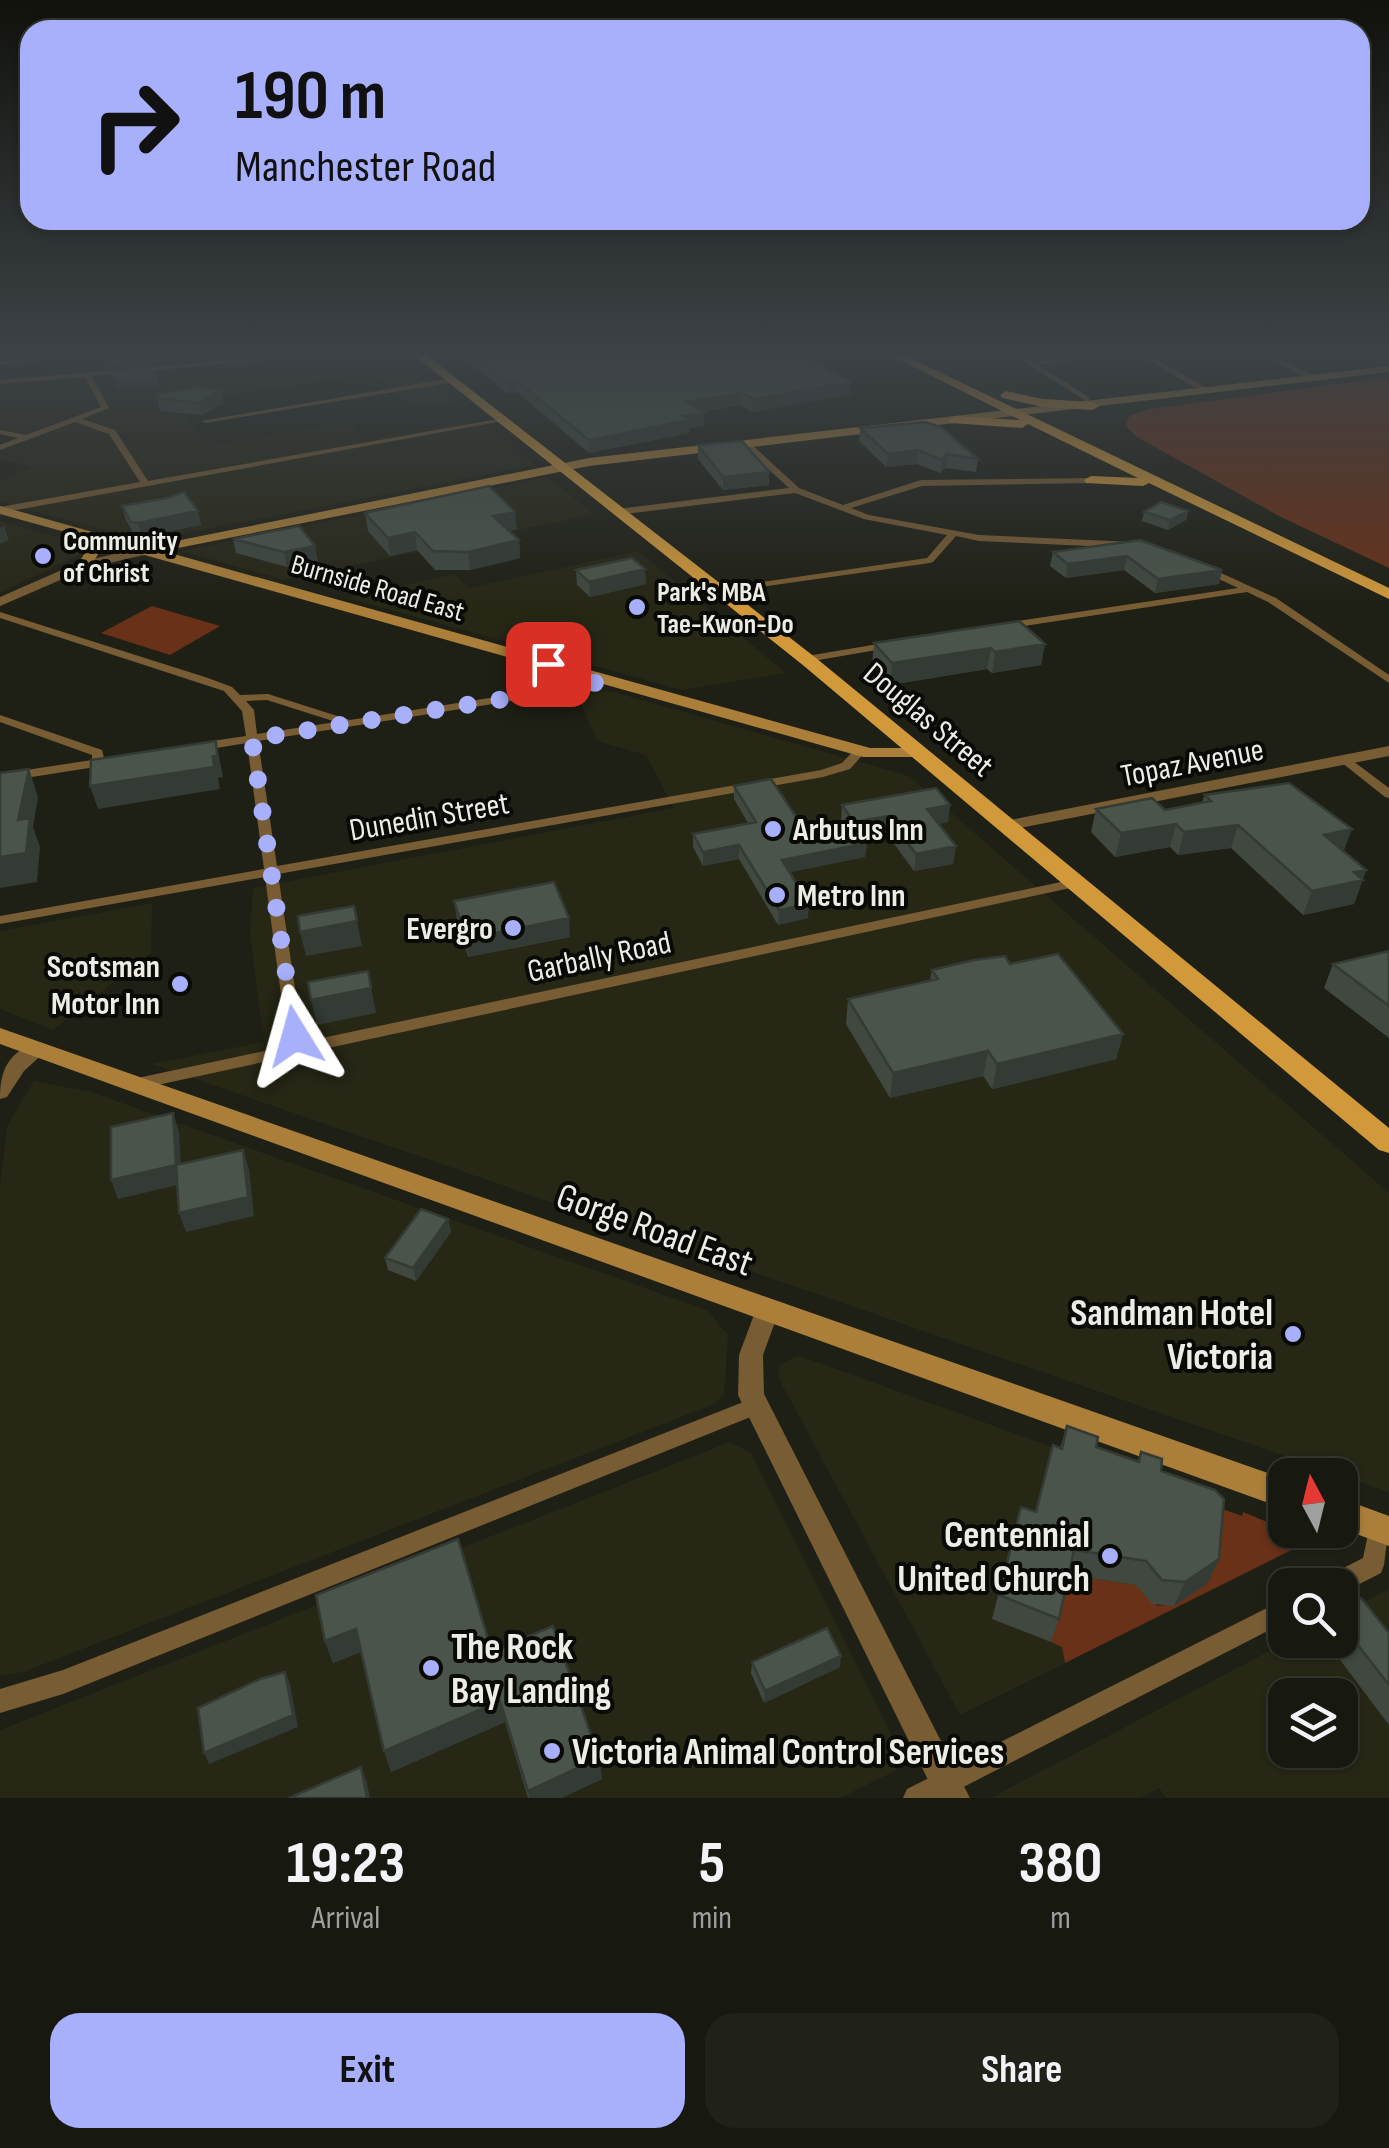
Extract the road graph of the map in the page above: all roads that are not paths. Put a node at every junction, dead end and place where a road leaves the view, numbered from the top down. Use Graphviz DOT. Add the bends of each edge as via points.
graph roads {
  1 [pos="27,438"];
  2 [pos="116,438"];
  3 [pos="402,438"];
  4 [pos="526,438"];
  5 [pos="799,438"];
  6 [pos="1078,438"];
  7 [pos="1082,439"];
  8 [pos="746,444"];
  9 [pos="0,448"];
  10 [pos="561,466"];
  11 [pos="1091,480"];
  12 [pos="145,483"];
  13 [pos="1162,484"];
  14 [pos="796,490"];
  15 [pos="842,509"];
  16 [pos="0,510"];
  17 [pos="617,512"];
  18 [pos="952,535"];
  19 [pos="93,536"];
  20 [pos="1142,547"];
  21 [pos="144,551"];
  22 [pos="84,565"];
  23 [pos="1199,566"];
  24 [pos="1389,578"];
  25 [pos="1252,588"];
  26 [pos="720,591"];
  27 [pos="1389,594"];
  28 [pos="0,602"];
  29 [pos="0,615"];
  30 [pos="989,629"];
  31 [pos="896,644"];
  32 [pos="807,659"];
  33 [pos="601,678"];
  34 [pos="1389,680"];
  35 [pos="240,698"];
  36 [pos="0,718"];
  37 [pos="352,724"];
  38 [pos="252,739"];
  39 [pos="190,748"];
  40 [pos="861,750"];
  41 [pos="1389,751"];
  42 [pos="917,752"];
  43 [pos="120,759"];
  44 [pos="1345,760"];
  45 [pos="98,762"];
  46 [pos="0,778"];
  47 [pos="1389,794"];
  48 [pos="1005,826"];
  49 [pos="272,872"];
  50 [pos="1075,883"];
  51 [pos="0,920"];
  52 [pos="0,1036"];
  53 [pos="296,1048"];
  54 [pos="38,1049"];
  55 [pos="134,1084"];
  56 [pos="0,1092"];
  57 [pos="1389,1144"];
  58 [pos="768,1311"];
  59 [pos="756,1406"];
  60 [pos="1268,1488"];
  61 [pos="1358,1520"];
  62 [pos="1384,1529"];
  63 [pos="1358,1573"];
  64 [pos="1268,1619"];
  65 [pos="0,1701"];
  66 [pos="950,1790"];
  67 [pos="916,1798"];
  1 -- 9 [label="street"];
  2 -- 12 [label="street"];
  3 -- 12 [label="street"];
  4 -- 10 [label="main road, Douglas Street"];
  5 -- 8 [label="main road"];
  6 -- 7 [label="main road"];
  7 -- 11 [label="main road" via="1112,471"];
  7 -- 13 [label="main road"];
  7 -- 24 [label="main road"];
  8 -- 10 [label="main road"];
  8 -- 14 [label="street"];
  10 -- 17 [label="main road, Douglas Street"];
  10 -- 21 [label="main road"];
  11 -- 13 [label="main road"];
  11 -- 15 [label="street" via="921,483"];
  12 -- 16 [label="street"];
  13 -- 27 [label="main road"];
  14 -- 15 [label="street"];
  14 -- 17 [label="street"];
  15 -- 18 [label="street"];
  16 -- 19 [label="main road, Burnside Road East"];
  17 -- 26 [label="main road, Douglas Street"];
  18 -- 20 [label="street"];
  18 -- 26 [label="street" via="930,560"];
  19 -- 21 [label="main road, Burnside Road East"];
  19 -- 22 [label="main road" via="96,547"];
  21 -- 22 [label="street"];
  21 -- 33 [label="main road, Burnside Road East"];
  22 -- 28 [label="street"];
  23 -- 25 [label="street"];
  25 -- 30 [label="street"];
  25 -- 34 [label="street"];
  26 -- 32 [label="main road, Douglas Street"];
  29 -- 35 [label="street" via="204,680"];
  31 -- 32 [label="street"];
  32 -- 42 [label="main road, Douglas Street"];
  33 -- 37 [label="street" via="592,685"];
  33 -- 40 [label="main road, Burnside Road East"];
  35 -- 37 [label="street" via="268,697"];
  35 -- 38 [label="street"];
  36 -- 45 [label="street" via="98,753"];
  37 -- 38 [label="street"];
  38 -- 39 [label="street"];
  38 -- 49 [label="street"];
  40 -- 42 [label="main road, Burnside Road East"];
  40 -- 49 [label="street, Dunedin Street" via="846,766 823,773"];
  41 -- 44 [label="street, Topaz Avenue"];
  42 -- 48 [label="main road, Douglas Street"];
  43 -- 45 [label="street"];
  44 -- 47 [label="street"];
  44 -- 48 [label="street, Topaz Avenue"];
  45 -- 46 [label="street"];
  48 -- 50 [label="main road, Douglas Street"];
  49 -- 51 [label="street, Dunedin Street"];
  49 -- 53 [label="street"];
  50 -- 53 [label="street, Garbally Road"];
  50 -- 57 [label="main road, Douglas Street"];
  52 -- 54 [label="main road, Gorge Road East"];
  53 -- 55 [label="street, Garbally Road"];
  54 -- 55 [label="main road, Gorge Road East"];
  54 -- 56 [label="street" via="16,1066"];
  55 -- 58 [label="main road, Gorge Road East"];
  58 -- 59 [label="street" via="748,1372"];
  58 -- 60 [label="main road, Gorge Road East"];
  59 -- 65 [label="street" via="64,1682"];
  59 -- 66 [label="street"];
  61 -- 62 [label="main road"];
  62 -- 63 [label="street" via="1373,1565"];
  64 -- 66 [label="street"];
  66 -- 67 [label="street"];
}
